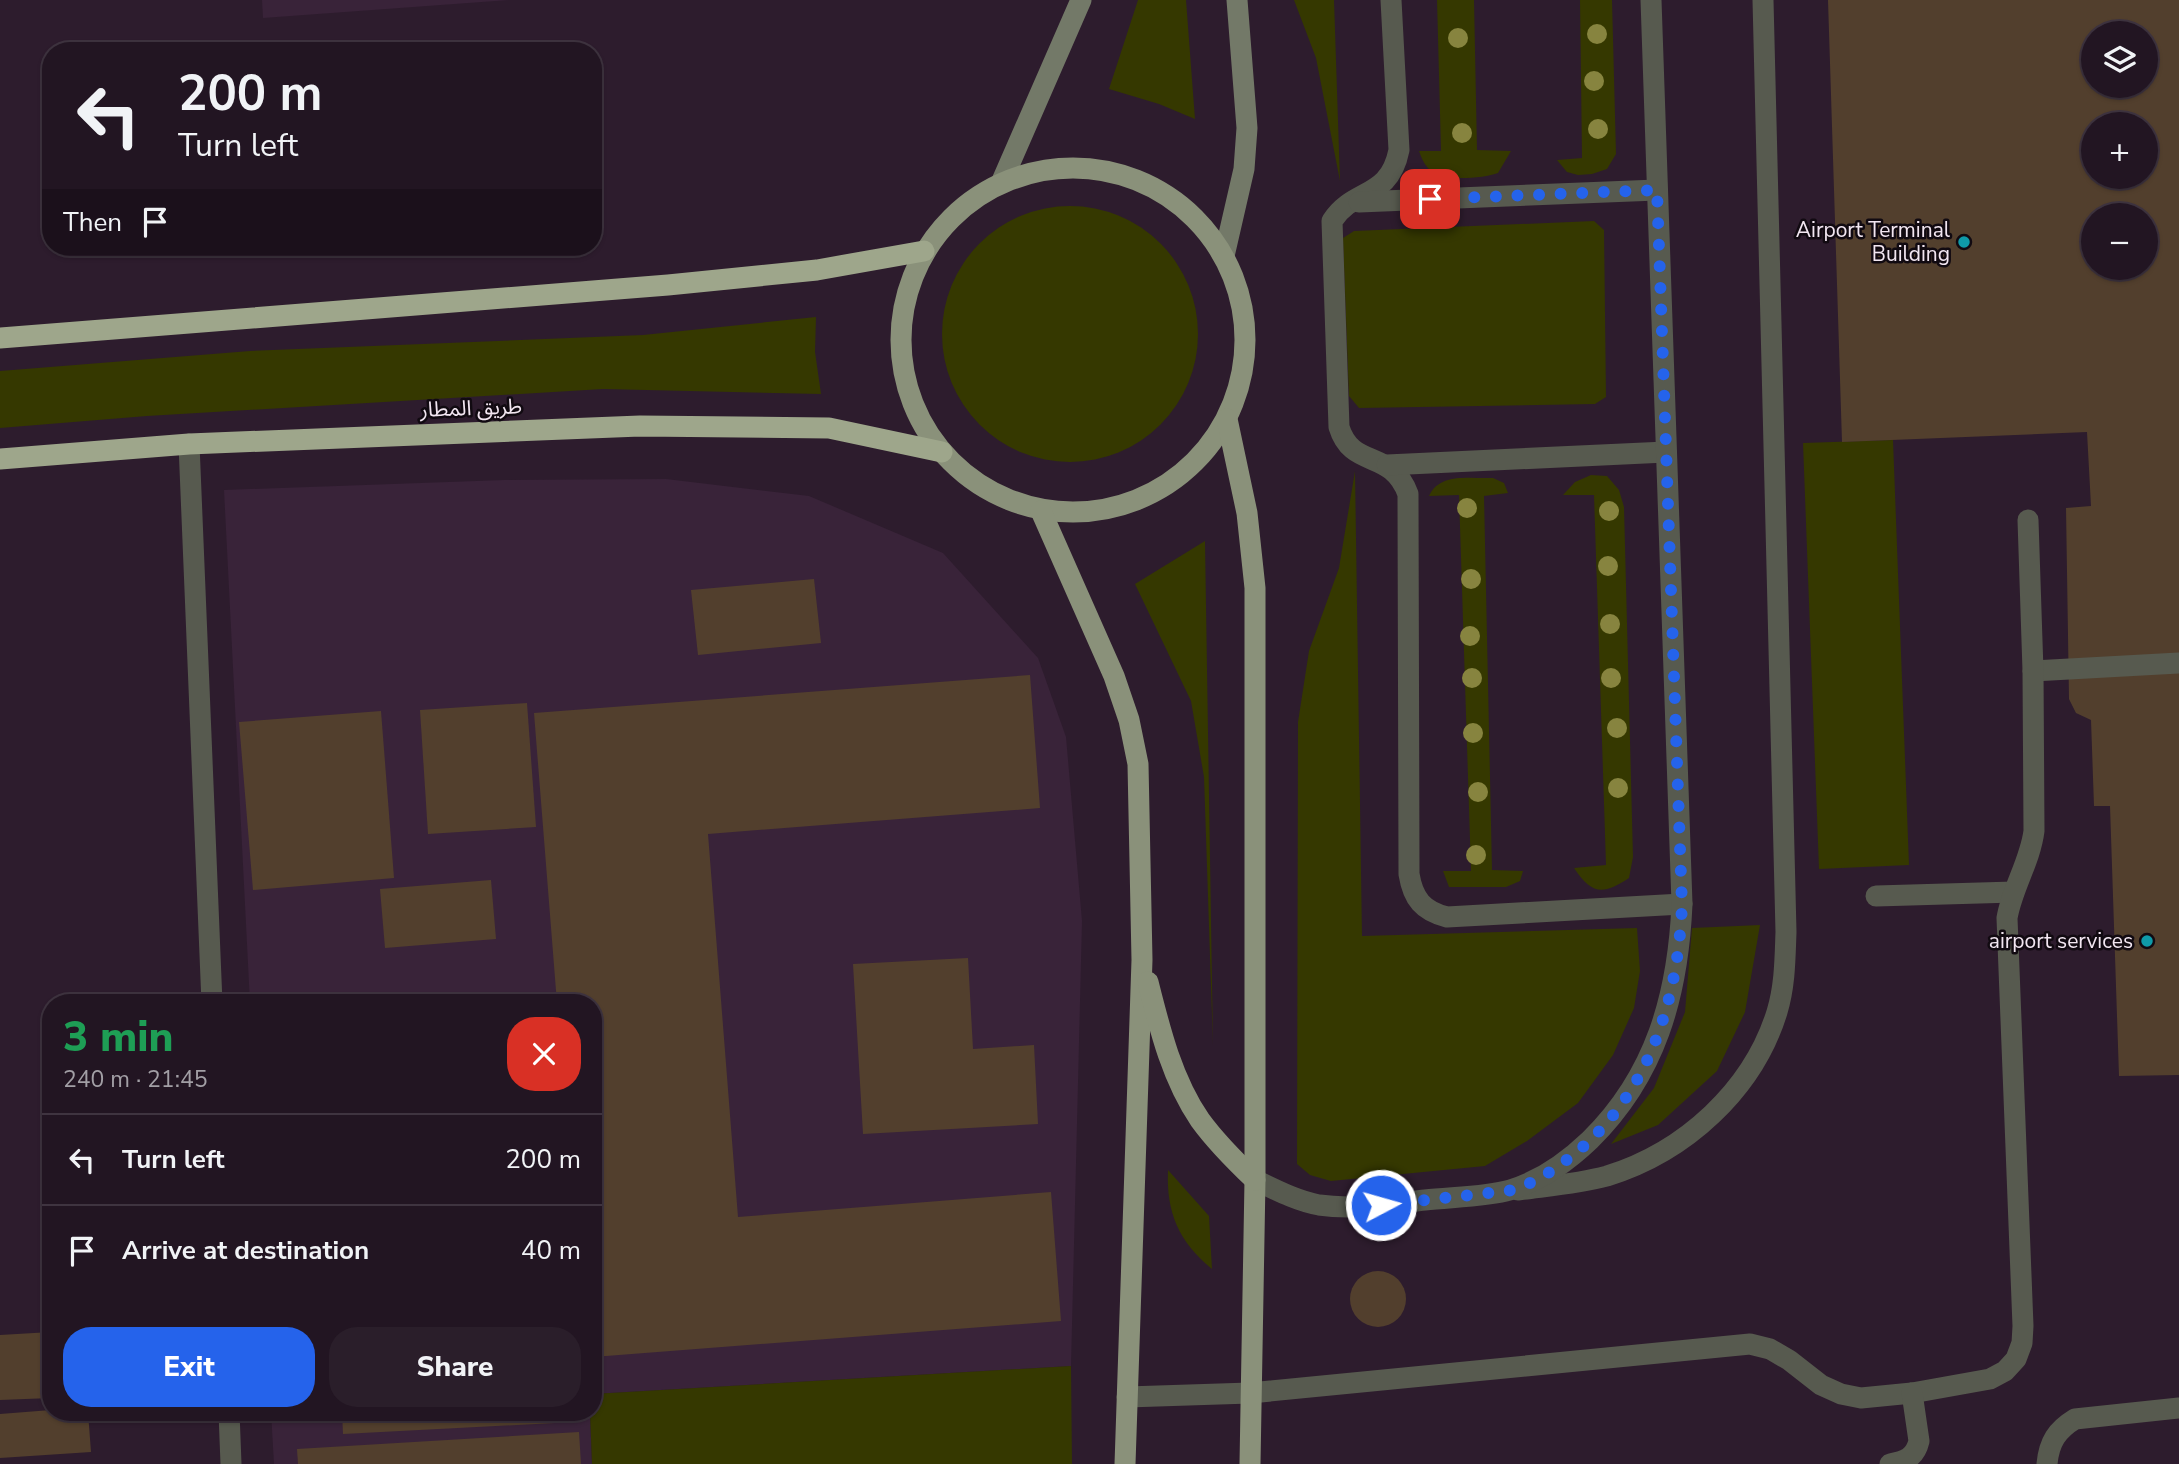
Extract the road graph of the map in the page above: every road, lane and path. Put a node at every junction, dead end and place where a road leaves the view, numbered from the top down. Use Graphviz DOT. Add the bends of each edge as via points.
graph roads {
  1 [pos="1081,0"];
  2 [pos="1237,0"];
  3 [pos="1391,0"];
  4 [pos="1651,0"];
  5 [pos="1763,0"];
  6 [pos="1002,181"];
  7 [pos="1657,190"];
  8 [pos="1351,202"];
  9 [pos="924,251"];
  10 [pos="1224,256"];
  11 [pos="0,338"];
  12 [pos="1227,419"];
  13 [pos="189,444"];
  14 [pos="942,452"];
  15 [pos="1667,452"];
  16 [pos="0,458"];
  17 [pos="1387,465"];
  18 [pos="1041,510"];
  19 [pos="2028,520"];
  20 [pos="2179,663"];
  21 [pos="2034,671"];
  22 [pos="2014,892"];
  23 [pos="1875,896"];
  24 [pos="1682,905"];
  25 [pos="1142,960"];
  26 [pos="212,994"];
  27 [pos="1255,1180"];
  28 [pos="1509,1191"];
  29 [pos="1250,1393"];
  30 [pos="1912,1393"];
  31 [pos="1127,1397"];
  32 [pos="2179,1408"];
  33 [pos="229,1421"];
  34 [pos="231,1464"];
  35 [pos="1125,1464"];
  36 [pos="1250,1464"];
  37 [pos="1890,1464"];
  38 [pos="2047,1464"];
  1 -- 6 [label="main road"];
  2 -- 10 [label="main road" via="1247,149"];
  3 -- 8 [label="street" via="1397,162 1385,183"];
  4 -- 7 [label="street"];
  5 -- 28 [label="street" via="1786,932 1777,1011 1761,1051 1739,1086 1712,1116 1680,1141 1608,1175"];
  6 -- 9 [label="main road" via="958,210"];
  6 -- 10 [label="main road" via="1052,168 1103,169 1152,185 1194,215"];
  7 -- 8 [label="street"];
  7 -- 15 [label="street"];
  8 -- 17 [label="street" via="1332,220 1339,427 1345,444"];
  9 -- 11 [label="highway" via="817,270 668,285"];
  9 -- 14 [label="main road" via="904,301 901,354 914,406"];
  10 -- 12 [label="main road" via="1243,309 1244,351"];
  12 -- 18 [label="main road" via="1202,455 1169,484 1129,504 1085,513"];
  12 -- 27 [label="main road" via="1247,513 1255,589"];
  13 -- 14 [label="highway, طريق المطار" via="640,426 829,428"];
  13 -- 16 [label="highway, طريق المطار"];
  13 -- 26 [label="street"];
  14 -- 18 [label="main road" via="968,477 999,496"];
  15 -- 17 [label="street"];
  15 -- 24 [label="street"];
  17 -- 24 [label="street" via="1397,472 1408,494 1409,874 1419,903 1431,913 1447,917"];
  18 -- 25 [label="main road" via="1129,720 1138,764"];
  19 -- 21 [label="street"];
  20 -- 21 [label="street"];
  21 -- 22 [label="street" via="2035,831"];
  22 -- 23 [label="street"];
  22 -- 30 [label="street" via="2007,918 2022,1343 2016,1359 1990,1379"];
  24 -- 28 [label="street" via="1674,984 1649,1060 1630,1093 1607,1123 1551,1173"];
  25 -- 27 [label="main road" via="1164,1044 1180,1083 1199,1119"];
  25 -- 31 [label="main road"];
  27 -- 28 [label="street" via="1318,1205 1354,1208"];
  27 -- 29 [label="main road"];
  29 -- 30 [label="street" via="1750,1344 1770,1349 1841,1394 1861,1398"];
  29 -- 31 [label="street"];
  29 -- 36 [label="main road"];
  30 -- 37 [label="street" via="1917,1449 1907,1460"];
  31 -- 35 [label="main road"];
  32 -- 38 [label="street" via="2076,1419 2054,1436"];
  33 -- 34 [label="street"];
}
